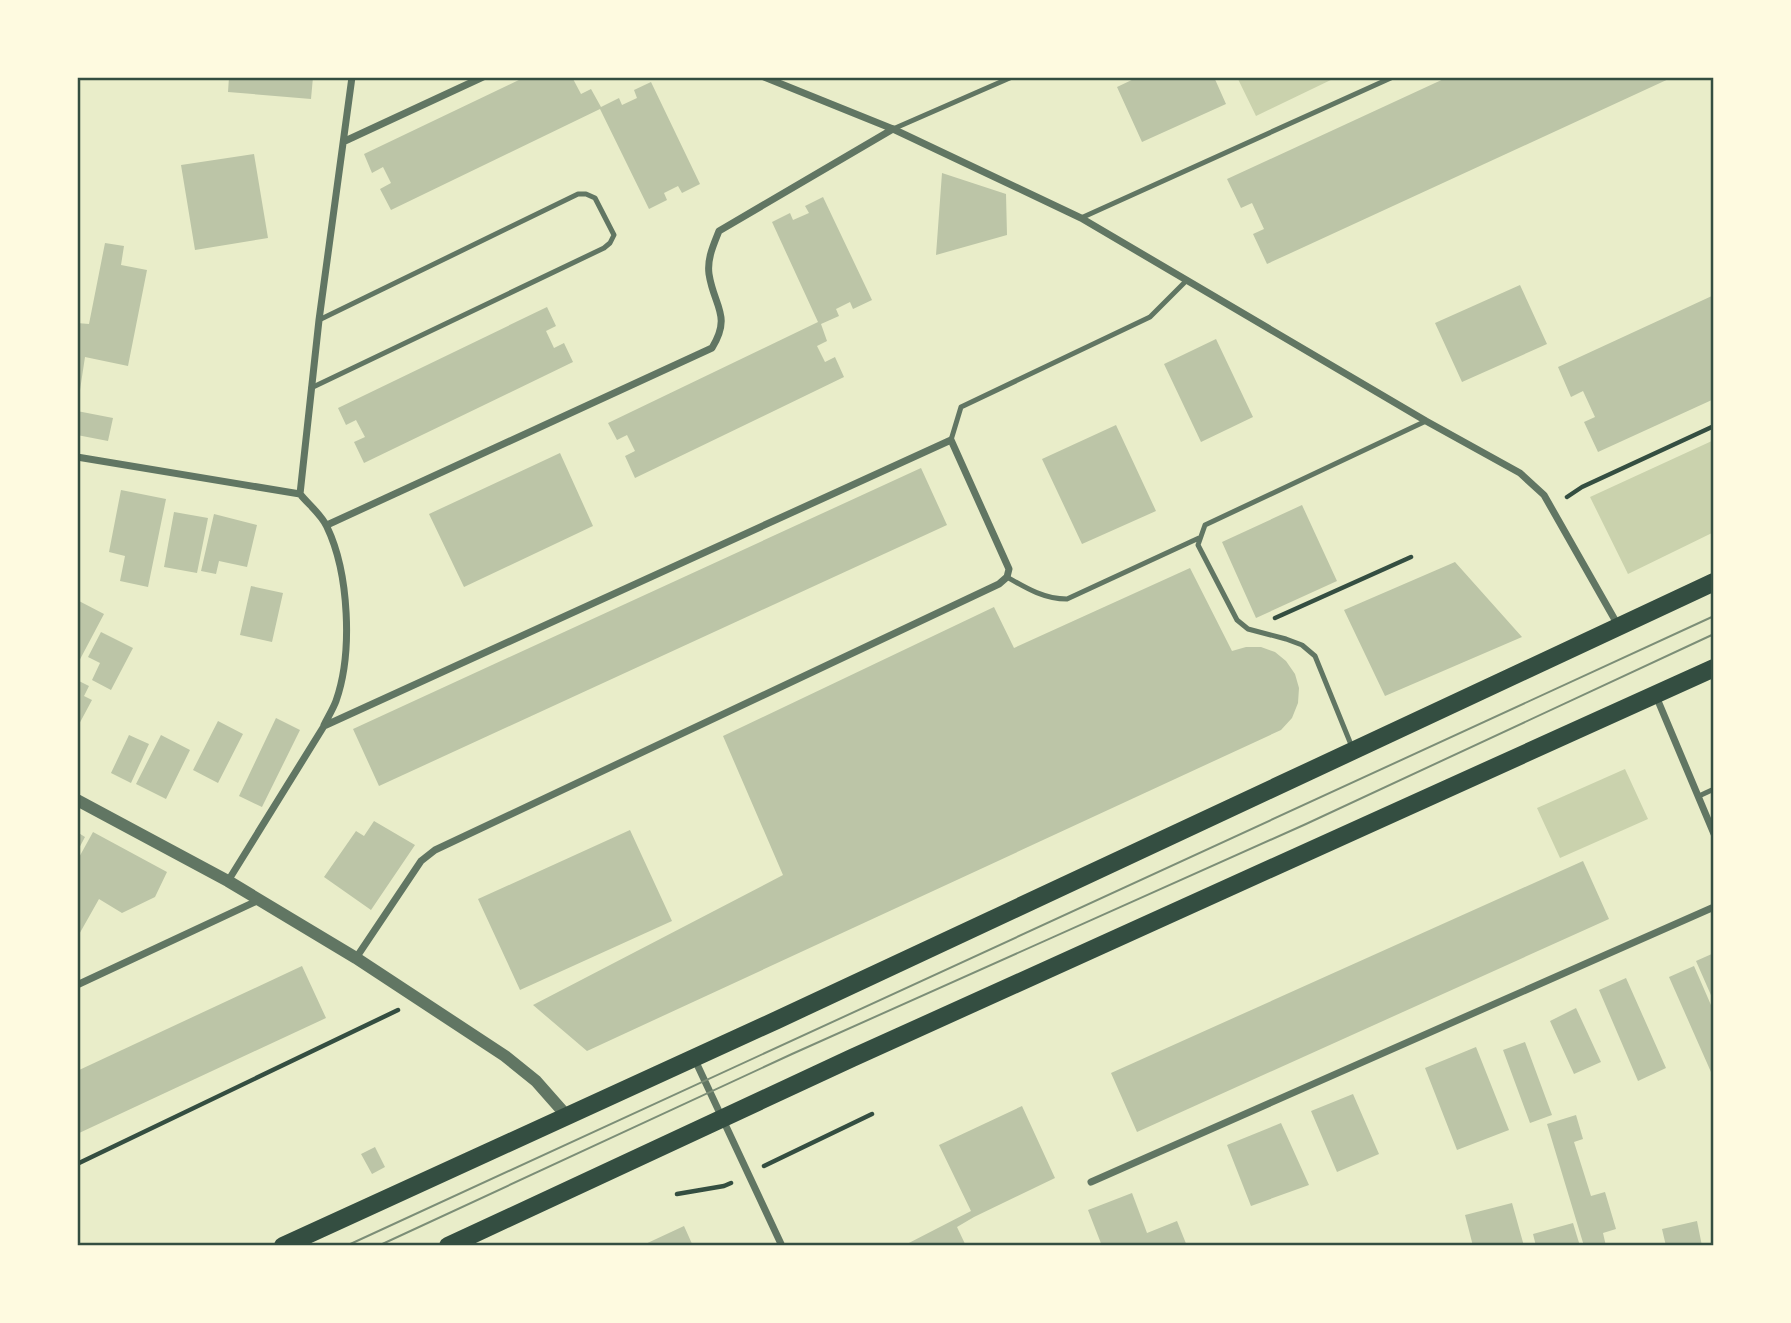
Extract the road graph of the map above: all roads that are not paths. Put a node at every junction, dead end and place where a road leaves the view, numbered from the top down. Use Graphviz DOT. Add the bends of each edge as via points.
graph roads {
  1 [pos="352,77"];
  2 [pos="482,77"];
  3 [pos="764,77"];
  4 [pos="1012,77"];
  5 [pos="1393,77"];
  6 [pos="893,129"];
  7 [pos="345,141"];
  8 [pos="1081,218"];
  9 [pos="1187,280"];
  10 [pos="319,320"];
  11 [pos="311,388"];
  12 [pos="1426,421"];
  13 [pos="951,440"];
  14 [pos="77,457"];
  15 [pos="300,495"];
  16 [pos="327,525"];
  17 [pos="1199,538"];
  18 [pos="1006,578"];
  19 [pos="1714,582"];
  20 [pos="1619,627"];
  21 [pos="1714,668"];
  22 [pos="1656,695"];
  23 [pos="324,726"];
  24 [pos="1354,751"];
  25 [pos="1714,789"];
  26 [pos="1699,796"];
  27 [pos="77,800"];
  28 [pos="1714,834"];
  29 [pos="228,881"];
  30 [pos="259,900"];
  31 [pos="1714,906"];
  32 [pos="356,958"];
  33 [pos="77,985"];
  34 [pos="694,1057"];
  35 [pos="566,1115"];
  36 [pos="723,1119"];
  37 [pos="1091,1182"];
  38 [pos="283,1246"];
  39 [pos="448,1246"];
  40 [pos="782,1246"];
  1 -- 7 [label="street"];
  2 -- 7 [label="street"];
  3 -- 6 [label="street"];
  4 -- 6 [label="lane"];
  5 -- 8 [label="lane"];
  6 -- 8 [label="street"];
  6 -- 16 [label="street" via="719,231 708,259 721,316 721,332 712,348"];
  7 -- 10 [label="street"];
  8 -- 9 [label="street"];
  9 -- 12 [label="street"];
  9 -- 13 [label="lane" via="1150,317 961,407"];
  10 -- 11 [label="street"];
  10 -- 11 [label="lane" via="578,194 595,198 614,234 604,248"];
  11 -- 15 [label="street"];
  12 -- 17 [label="lane" via="1205,525"];
  12 -- 20 [label="street" via="1520,473 1544,495"];
  13 -- 18 [label="street" via="1009,569"];
  13 -- 23 [label="street"];
  14 -- 15 [label="street"];
  15 -- 16 [label="street"];
  16 -- 23 [label="street" via="341,572 345,660 336,700"];
  17 -- 18 [label="lane" via="1067,599 1039,595"];
  17 -- 24 [label="lane" via="1198,545 1237,620 1248,629 1302,645 1315,656"];
  18 -- 32 [label="street" via="435,850 421,861"];
  19 -- 20 [label="main road"];
  20 -- 24 [label="main road"];
  21 -- 22 [label="main road"];
  22 -- 26 [label="street"];
  22 -- 36 [label="main road"];
  23 -- 29 [label="street"];
  24 -- 34 [label="main road"];
  25 -- 26 [label="lane"];
  26 -- 28 [label="street"];
  27 -- 29 [label="street"];
  29 -- 30 [label="street"];
  30 -- 32 [label="street"];
  30 -- 33 [label="street"];
  31 -- 37 [label="street"];
  32 -- 35 [label="street" via="505,1056 536,1081"];
  34 -- 35 [label="main road"];
  34 -- 36 [label="street"];
  35 -- 38 [label="main road"];
  36 -- 39 [label="main road"];
  36 -- 40 [label="street"];
}
